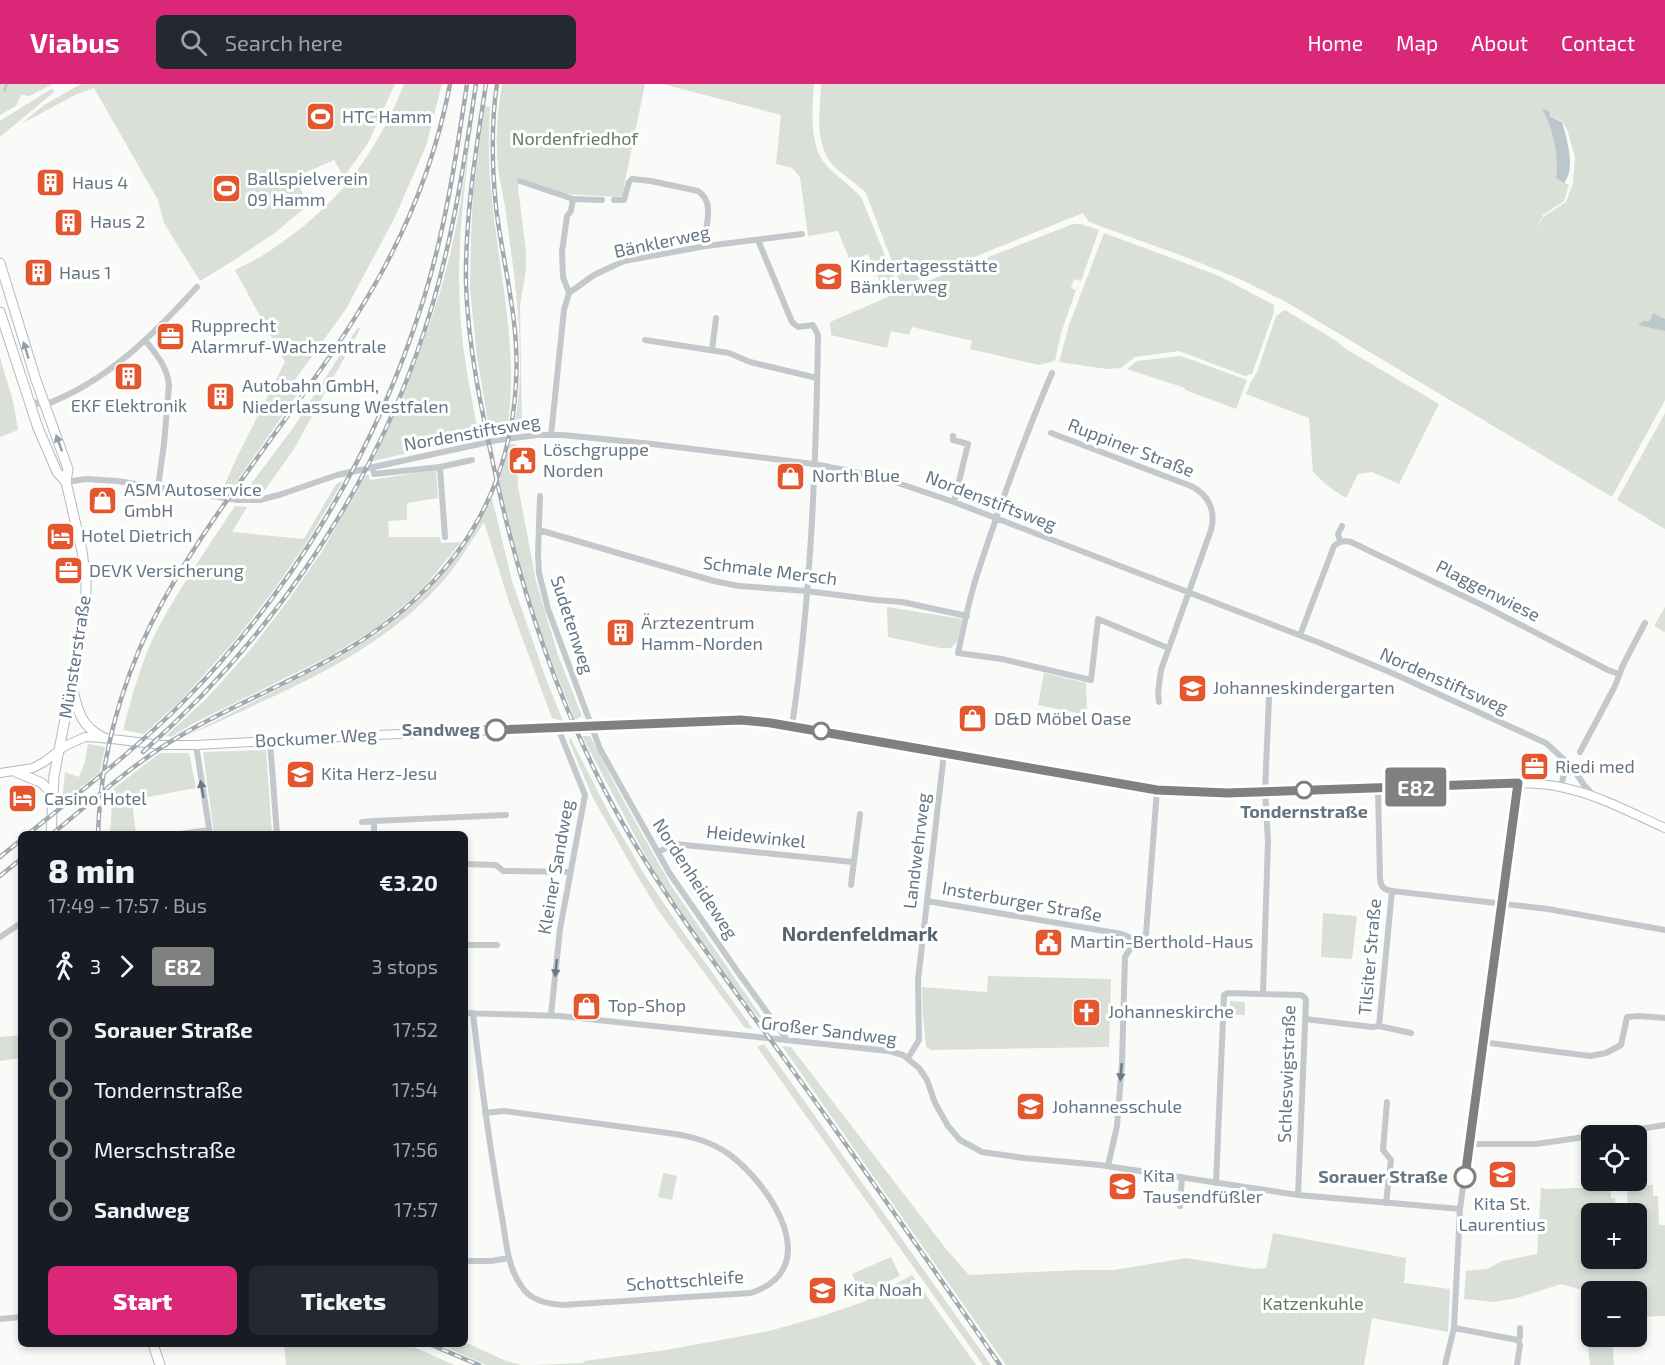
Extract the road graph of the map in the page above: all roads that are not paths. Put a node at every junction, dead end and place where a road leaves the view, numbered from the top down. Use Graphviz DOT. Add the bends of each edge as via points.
graph roads {
  1 [pos="520,181"];
  2 [pos="573,199"];
  3 [pos="602,200"];
  4 [pos="614,200"];
  5 [pos="802,234"];
  6 [pos="758,240"];
  7 [pos="706,246"];
  8 [pos="0,263"];
  9 [pos="197,287"];
  10 [pos="569,293"];
  11 [pos="0,312"];
  12 [pos="716,318"];
  13 [pos="145,340"];
  14 [pos="645,340"];
  15 [pos="712,350"];
  16 [pos="1052,373"];
  17 [pos="817,378"];
  18 [pos="29,401"];
  19 [pos="44,405"];
  20 [pos="1051,433"];
  21 [pos="551,435"];
  22 [pos="953,436"];
  23 [pos="472,460"];
  24 [pos="814,464"];
  25 [pos="373,467"];
  26 [pos="440,467"];
  27 [pos="66,482"];
  28 [pos="158,487"];
  29 [pos="540,495"];
  30 [pos="954,502"];
  31 [pos="996,518"];
  32 [pos="1342,526"];
  33 [pos="538,530"];
  34 [pos="445,537"];
  35 [pos="1340,541"];
  36 [pos="807,591"];
  37 [pos="1189,592"];
  38 [pos="967,616"];
  39 [pos="1645,623"];
  40 [pos="1300,635"];
  41 [pos="1168,648"];
  42 [pos="1619,674"];
  43 [pos="72,685"];
  44 [pos="1269,698"];
  45 [pos="1159,702"];
  46 [pos="592,726"];
  47 [pos="792,726"];
  48 [pos="558,728"];
  49 [pos="104,738"];
  50 [pos="270,741"];
  51 [pos="196,745"];
  52 [pos="58,752"];
  53 [pos="1580,752"];
  54 [pos="944,753"];
  55 [pos="1562,758"];
  56 [pos="16,772"];
  57 [pos="0,773"];
  58 [pos="1518,783"];
  59 [pos="1562,787"];
  60 [pos="1378,788"];
  61 [pos="1157,790"];
  62 [pos="1265,791"];
  63 [pos="52,794"];
  64 [pos="1595,797"];
  65 [pos="860,814"];
  66 [pos="506,815"];
  67 [pos="374,821"];
  68 [pos="362,822"];
  69 [pos="1665,828"];
  70 [pos="51,831"];
  71 [pos="210,831"];
  72 [pos="277,831"];
  73 [pos="374,831"];
  74 [pos="658,852"];
  75 [pos="853,862"];
  76 [pos="468,864"];
  77 [pos="570,872"];
  78 [pos="851,885"];
  79 [pos="1392,891"];
  80 [pos="927,901"];
  81 [pos="1501,904"];
  82 [pos="18,924"];
  83 [pos="1665,930"];
  84 [pos="0,938"];
  85 [pos="1136,940"];
  86 [pos="468,945"];
  87 [pos="497,945"];
  88 [pos="1263,994"];
  89 [pos="469,1013"];
  90 [pos="1123,1014"];
  91 [pos="551,1015"];
  92 [pos="1223,1017"];
  93 [pos="1665,1018"];
  94 [pos="1305,1019"];
  95 [pos="1379,1026"];
  96 [pos="1411,1033"];
  97 [pos="787,1040"];
  98 [pos="1482,1042"];
  99 [pos="909,1058"];
  100 [pos="1387,1102"];
  101 [pos="485,1113"];
  102 [pos="1665,1125"];
  103 [pos="1647,1128"];
  104 [pos="1581,1138"];
  105 [pos="1469,1144"];
  106 [pos="1108,1166"];
  107 [pos="1182,1177"];
  108 [pos="1216,1183"];
  109 [pos="1298,1195"];
  110 [pos="1386,1203"];
  111 [pos="1180,1206"];
  112 [pos="1460,1209"];
  113 [pos="509,1258"];
  114 [pos="468,1261"];
  115 [pos="18,1317"];
  116 [pos="0,1320"];
  117 [pos="1454,1328"];
  118 [pos="1520,1328"];
  119 [pos="1518,1340"];
  120 [pos="154,1347"];
  121 [pos="160,1365"];
  122 [pos="1445,1365"];
  123 [pos="1517,1365"];
  1 -- 2 [label="street"];
  2 -- 3 [label="street"];
  2 -- 10 [label="street" via="562,252 563,277"];
  4 -- 7 [label="street" via="624,200 632,179 698,191 708,203"];
  5 -- 6 [label="street, Bänklerweg"];
  6 -- 7 [label="street, Bänklerweg"];
  6 -- 17 [label="street" via="792,322 798,327 813,325 818,335"];
  7 -- 10 [label="street, Bänklerweg" via="624,261"];
  19 -- 8 [label="main road, Münsterstraße, one-way"];
  9 -- 13 [label="street"];
  10 -- 21 [label="street"];
  11 -- 18 [label="main road, Münsterstraße"];
  12 -- 15 [label="street"];
  13 -- 19 [label="street" via="100,378"];
  13 -- 28 [label="street" via="162,362 169,385"];
  14 -- 15 [label="street"];
  15 -- 17 [label="street"];
  16 -- 31 [label="street"];
  17 -- 24 [label="street"];
  18 -- 19 [label="street"];
  18 -- 27 [label="main road, Münsterstraße" via="57,472"];
  27 -- 19 [label="main road, Münsterstraße, one-way" via="68,469"];
  20 -- 37 [label="street, Ruppiner Straße" via="1191,486 1206,498 1213,522"];
  21 -- 24 [label="street, Nordenstiftsweg"];
  21 -- 25 [label="street, Nordenstiftsweg" via="518,436"];
  22 -- 30 [label="street" via="953,440 968,444"];
  23 -- 26 [label="street, Nordenstiftsweg"];
  24 -- 30 [label="street, Nordenstiftsweg" via="889,480"];
  24 -- 36 [label="street"];
  25 -- 26 [label="street, Nordenstiftsweg" via="374,474"];
  25 -- 28 [label="street, Nordenstiftsweg" via="260,500"];
  26 -- 34 [label="street"];
  27 -- 28 [label="street, Nordenstiftsweg" via="86,479"];
  27 -- 43 [label="main road, Münsterstraße" via="86,582"];
  29 -- 33 [label="street, Sudetenweg"];
  30 -- 31 [label="street, Nordenstiftsweg"];
  31 -- 37 [label="street, Nordenstiftsweg"];
  31 -- 38 [label="street"];
  32 -- 35 [label="street"];
  33 -- 36 [label="street, Schmale Mersch" via="704,579"];
  33 -- 46 [label="street, Sudetenweg" via="539,573 548,609"];
  35 -- 40 [label="street" via="1334,546"];
  35 -- 42 [label="street, Plaggenwiese" via="1379,554"];
  36 -- 38 [label="street, Schmale Mersch" via="902,602"];
  36 -- 47 [label="street"];
  37 -- 40 [label="street, Nordenstiftsweg"];
  37 -- 41 [label="street, Ruppiner Straße"];
  38 -- 41 [label="street" via="958,653 1091,680 1098,619"];
  39 -- 42 [label="street"];
  40 -- 55 [label="street, Nordenstiftsweg" via="1546,743"];
  41 -- 45 [label="street, Ruppiner Straße" via="1159,681"];
  42 -- 53 [label="street"];
  43 -- 49 [label="main road" via="84,723"];
  43 -- 52 [label="main road, Münsterstraße"];
  44 -- 62 [label="street"];
  46 -- 47 [label="main road, Bockumer Weg" via="741,720"];
  46 -- 48 [label="main road, Bockumer Weg"];
  46 -- 74 [label="street, Nordenheideweg" via="615,778"];
  47 -- 54 [label="main road, Bockumer Weg"];
  48 -- 50 [label="main road, Bockumer Weg"];
  48 -- 77 [label="street, Kleiner Sandweg" via="585,795"];
  49 -- 51 [label="main road, Bockumer Weg"];
  49 -- 52 [label="main road, Bockumer Weg" via="81,738"];
  50 -- 51 [label="main road, Bockumer Weg"];
  50 -- 72 [label="street"];
  71 -- 51 [label="street, one-way"];
  52 -- 56 [label="main road, Bockumer Weg" via="33,768"];
  52 -- 63 [label="main road, Münsterstraße"];
  54 -- 61 [label="main road, Bockumer Weg"];
  54 -- 80 [label="street, Landwehrweg"];
  55 -- 59 [label="street"];
  55 -- 64 [label="street, Nordenstiftsweg"];
  56 -- 57 [label="main road, Bockumer Weg"];
  56 -- 63 [label="main road" via="42,783"];
  58 -- 59 [label="main road, Bockumer Weg"];
  58 -- 60 [label="main road, Bockumer Weg"];
  58 -- 81 [label="street"];
  59 -- 64 [label="main road, Bockumer Weg"];
  60 -- 62 [label="main road, Bockumer Weg"];
  60 -- 79 [label="street, Tilsiter Straße" via="1380,879 1385,889"];
  61 -- 62 [label="main road, Bockumer Weg"];
  61 -- 85 [label="street" via="1146,934"];
  62 -- 88 [label="street" via="1268,841"];
  63 -- 70 [label="main road, Münsterstraße"];
  64 -- 69 [label="main road, Bockumer Weg"];
  65 -- 75 [label="street"];
  66 -- 67 [label="street"];
  67 -- 68 [label="street"];
  67 -- 73 [label="street"];
  74 -- 75 [label="street, Heidewinkel" via="675,844"];
  74 -- 97 [label="street, Nordenheideweg" via="691,906"];
  75 -- 78 [label="street"];
  76 -- 77 [label="street" via="496,865 503,871"];
  77 -- 91 [label="street, Kleiner Sandweg, one-way"];
  79 -- 81 [label="street"];
  79 -- 95 [label="street, Tilsiter Straße"];
  80 -- 85 [label="street, Insterburger Straße" via="1122,934"];
  80 -- 99 [label="street, Landwehrweg" via="918,980 919,1040"];
  81 -- 83 [label="street"];
  81 -- 98 [label="street"];
  82 -- 84 [label="street"];
  85 -- 90 [label="street" via="1125,957"];
  86 -- 87 [label="street"];
  88 -- 92 [label="street" via="1226,993"];
  88 -- 94 [label="street, Schleswigstraße" via="1303,996"];
  89 -- 91 [label="street, Großer Sandweg"];
  89 -- 101 [label="street, Schottschleife"];
  90 -- 92 [label="street"];
  90 -- 106 [label="street, one-way" via="1119,1108"];
  91 -- 97 [label="street, Großer Sandweg"];
  92 -- 108 [label="street"];
  93 -- 98 [label="street" via="1627,1017 1621,1045 1596,1056"];
  94 -- 95 [label="street, Tilsiter Straße"];
  94 -- 109 [label="street, Schleswigstraße"];
  95 -- 96 [label="street, Tilsiter Straße"];
  97 -- 99 [label="street, Großer Sandweg" via="883,1050"];
  98 -- 105 [label="street"];
  99 -- 106 [label="street, Großer Sandweg" via="923,1073 948,1126 975,1149 990,1154"];
  100 -- 110 [label="street" via="1383,1150 1391,1160"];
  101 -- 113 [label="street, Schottschleife"];
  101 -- 113 [label="street, Schottschleife" via="504,1111 684,1135 710,1144 729,1155 758,1182 786,1228 789,1243 780,1272 770,1284 751,1293 571,1304 547,1302 530,1295 520,1286"];
  102 -- 103 [label="street"];
  104 -- 105 [label="street" via="1536,1144"];
  105 -- 112 [label="street"];
  106 -- 107 [label="street, Großer Sandweg"];
  107 -- 108 [label="street, Großer Sandweg"];
  107 -- 111 [label="street"];
  108 -- 109 [label="street, Großer Sandweg"];
  109 -- 110 [label="street, Großer Sandweg"];
  110 -- 112 [label="street, Großer Sandweg"];
  112 -- 117 [label="street"];
  113 -- 114 [label="street"];
  115 -- 116 [label="street"];
  117 -- 119 [label="street"];
  117 -- 122 [label="street"];
  118 -- 119 [label="street"];
  119 -- 123 [label="street"];
  120 -- 121 [label="main road"];
}
